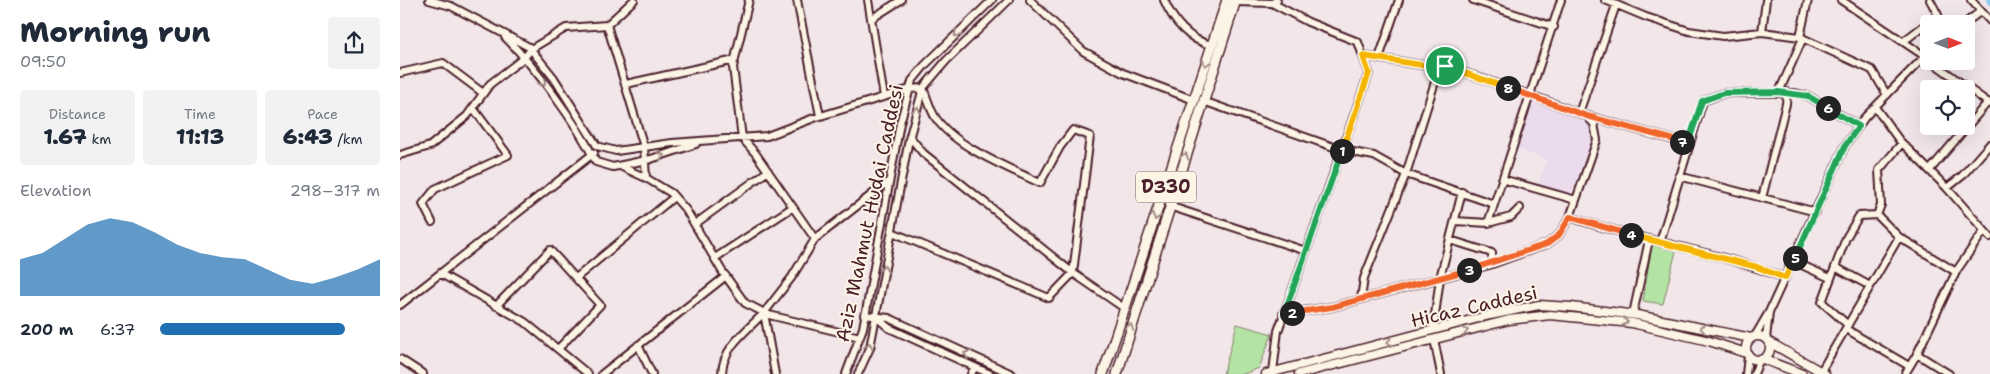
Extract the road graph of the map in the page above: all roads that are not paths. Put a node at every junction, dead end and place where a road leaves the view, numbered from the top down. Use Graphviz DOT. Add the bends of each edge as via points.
graph roads {
  1 [pos="429,0"];
  2 [pos="634,0"];
  3 [pos="749,0"];
  4 [pos="797,0"];
  5 [pos="901,0"];
  6 [pos="992,0"];
  7 [pos="1009,0"];
  8 [pos="1030,0"];
  9 [pos="1164,0"];
  10 [pos="1399,0"];
  11 [pos="1473,0"];
  12 [pos="1561,0"];
  13 [pos="1605,0"];
  14 [pos="1766,0"];
  15 [pos="1808,0"];
  16 [pos="1841,0"];
  17 [pos="1930,0"];
  18 [pos="1971,0"];
  19 [pos="868,1"];
  20 [pos="1233,1"];
  21 [pos="1274,2"];
  22 [pos="451,3"];
  23 [pos="1616,5"];
  24 [pos="1981,11"];
  25 [pos="1975,16"];
  26 [pos="872,19"];
  27 [pos="1990,21"];
  28 [pos="607,25"];
  29 [pos="1554,27"];
  30 [pos="500,32"];
  31 [pos="1762,32"];
  32 [pos="1801,38"];
  33 [pos="1904,42"];
  34 [pos="1212,45"];
  35 [pos="531,49"];
  36 [pos="1920,52"];
  37 [pos="1363,56"];
  38 [pos="525,57"];
  39 [pos="1379,58"];
  40 [pos="735,60"];
  41 [pos="1920,65"];
  42 [pos="1440,66"];
  43 [pos="1945,70"];
  44 [pos="400,72"];
  45 [pos="626,84"];
  46 [pos="923,88"];
  47 [pos="910,89"];
  48 [pos="1778,92"];
  49 [pos="1787,92"];
  50 [pos="484,93"];
  51 [pos="1530,95"];
  52 [pos="1888,95"];
  53 [pos="884,97"];
  54 [pos="1199,100"];
  55 [pos="1989,103"];
  56 [pos="1875,107"];
  57 [pos="473,108"];
  58 [pos="1579,113"];
  59 [pos="820,116"];
  60 [pos="1587,116"];
  61 [pos="1859,126"];
  62 [pos="910,137"];
  63 [pos="742,138"];
  64 [pos="706,141"];
  65 [pos="1902,142"];
  66 [pos="1688,144"];
  67 [pos="1990,144"];
  68 [pos="601,147"];
  69 [pos="644,147"];
  70 [pos="1342,150"];
  71 [pos="400,155"];
  72 [pos="592,155"];
  73 [pos="645,160"];
  74 [pos="620,166"];
  75 [pos="1930,170"];
  76 [pos="768,171"];
  77 [pos="1406,174"];
  78 [pos="1679,176"];
  79 [pos="646,178"];
  80 [pos="1502,179"];
  81 [pos="889,181"];
  82 [pos="1947,188"];
  83 [pos="1462,192"];
  84 [pos="674,197"];
  85 [pos="1762,198"];
  86 [pos="1576,200"];
  87 [pos="1494,204"];
  88 [pos="1169,206"];
  89 [pos="793,207"];
  90 [pos="1520,208"];
  91 [pos="1816,212"];
  92 [pos="1877,216"];
  93 [pos="1570,217"];
  94 [pos="1455,221"];
  95 [pos="432,222"];
  96 [pos="1488,223"];
  97 [pos="695,224"];
  98 [pos="1984,231"];
  99 [pos="892,232"];
  100 [pos="1899,237"];
  101 [pos="1990,237"];
  102 [pos="815,239"];
  103 [pos="1450,240"];
  104 [pos="1649,240"];
  105 [pos="1660,242"];
  106 [pos="1306,251"];
  107 [pos="715,258"];
  108 [pos="1793,261"];
  109 [pos="1492,264"];
  110 [pos="1835,267"];
  111 [pos="1956,272"];
  112 [pos="1073,273"];
  113 [pos="441,274"];
  114 [pos="726,276"];
  115 [pos="576,278"];
  116 [pos="1440,278"];
  117 [pos="1785,278"];
  118 [pos="1830,278"];
  119 [pos="1870,286"];
  120 [pos="1361,299"];
  121 [pos="400,305"];
  122 [pos="496,306"];
  123 [pos="1124,308"];
  124 [pos="764,312"];
  125 [pos="1769,312"];
  126 [pos="1284,314"];
  127 [pos="1633,314"];
  128 [pos="864,315"];
  129 [pos="875,316"];
  130 [pos="1847,327"];
  131 [pos="1433,330"];
  132 [pos="860,337"];
  133 [pos="1753,337"];
  134 [pos="1434,339"];
  135 [pos="1767,340"];
  136 [pos="638,345"];
  137 [pos="558,349"];
  138 [pos="1747,354"];
  139 [pos="1917,354"];
  140 [pos="400,359"];
  141 [pos="1761,360"];
  142 [pos="1120,363"];
  143 [pos="1909,366"];
  144 [pos="975,367"];
  145 [pos="1823,372"];
  146 [pos="1270,373"];
  147 [pos="423,374"];
  148 [pos="588,374"];
  149 [pos="602,374"];
  150 [pos="652,374"];
  151 [pos="722,374"];
  152 [pos="775,374"];
  153 [pos="846,374"];
  154 [pos="858,374"];
  155 [pos="971,374"];
  156 [pos="990,374"];
  157 [pos="1012,374"];
  158 [pos="1103,374"];
  159 [pos="1117,374"];
  160 [pos="1120,374"];
  161 [pos="1299,374"];
  162 [pos="1441,374"];
  163 [pos="1746,374"];
  164 [pos="1754,374"];
  165 [pos="1802,374"];
  166 [pos="1905,374"];
  167 [pos="1949,374"];
  1 -- 22 [label="street"];
  2 -- 28 [label="street"];
  3 -- 40 [label="street"];
  4 -- 59 [label="street"];
  5 -- 26 [label="street"];
  6 -- 47 [label="street, Aziz Mahmut Hudai Caddesi, one-way" via="925,65 912,81"];
  7 -- 46 [label="street, Aziz Mahmut Hudai Caddesi"];
  8 -- 54 [label="street" via="1083,51 1123,73"];
  9 -- 34 [label="street" via="1185,31 1199,42"];
  10 -- 39 [label="street"];
  11 -- 29 [label="street"];
  12 -- 29 [label="street"];
  13 -- 23 [label="street"];
  14 -- 31 [label="street"];
  15 -- 32 [label="street"];
  16 -- 33 [label="street"];
  17 -- 33 [label="street" via="1938,15"];
  18 -- 24 [label="street"];
  19 -- 26 [label="street"];
  20 -- 21 [label="street"];
  20 -- 34 [label="highway, D330"];
  20 -- 54 [label="highway, D330"];
  21 -- 37 [label="street" via="1308,22 1358,42"];
  22 -- 30 [label="street"];
  23 -- 31 [label="street" via="1690,31 1723,36"];
  23 -- 58 [label="street"];
  24 -- 25 [label="street"];
  24 -- 27 [label="street"];
  26 -- 53 [label="street"];
  28 -- 35 [label="street" via="566,28"];
  28 -- 45 [label="street"];
  29 -- 51 [label="street"];
  30 -- 35 [label="street"];
  30 -- 38 [label="street"];
  31 -- 32 [label="street"];
  32 -- 48 [label="street"];
  32 -- 52 [label="street" via="1872,70"];
  33 -- 36 [label="street"];
  34 -- 54 [label="highway, D330, one-way"];
  35 -- 38 [label="street"];
  35 -- 68 [label="street" via="554,78 597,146"];
  37 -- 39 [label="street"];
  37 -- 70 [label="street" via="1369,73"];
  38 -- 50 [label="street" via="490,84"];
  38 -- 72 [label="street, one-way"];
  39 -- 42 [label="street"];
  40 -- 45 [label="street"];
  40 -- 63 [label="street" via="733,67"];
  41 -- 52 [label="street"];
  42 -- 51 [label="street"];
  42 -- 77 [label="street"];
  43 -- 55 [label="street"];
  44 -- 50 [label="street" via="443,63"];
  45 -- 69 [label="street"];
  46 -- 47 [label="street"];
  62 -- 46 [label="street, Aziz Mahmut Hudai Caddesi, one-way"];
  46 -- 112 [label="street" via="935,117 953,136 1040,183 1073,130 1090,136"];
  47 -- 53 [label="street"];
  47 -- 81 [label="street, Aziz Mahmut Hudai Caddesi"];
  48 -- 49 [label="street"];
  48 -- 66 [label="street" via="1724,93 1702,101"];
  49 -- 61 [label="street" via="1808,96"];
  49 -- 85 [label="street"];
  50 -- 57 [label="street"];
  51 -- 58 [label="street"];
  51 -- 80 [label="street"];
  52 -- 56 [label="street"];
  53 -- 59 [label="street"];
  54 -- 70 [label="street"];
  88 -- 54 [label="highway, D330, one-way"];
  54 -- 123 [label="highway, D330, one-way"];
  55 -- 75 [label="street"];
  56 -- 61 [label="street"];
  56 -- 65 [label="street"];
  57 -- 71 [label="street" via="430,146"];
  57 -- 95 [label="street" via="508,155 435,189 423,204"];
  58 -- 60 [label="street"];
  59 -- 63 [label="street" via="767,136"];
  60 -- 66 [label="street"];
  60 -- 86 [label="street" via="1594,124 1597,140"];
  61 -- 91 [label="street" via="1845,146"];
  62 -- 99 [label="street, Aziz Mahmut Hudai Caddesi"];
  62 -- 112 [label="street" via="923,153"];
  63 -- 64 [label="street"];
  63 -- 76 [label="street"];
  64 -- 69 [label="street"];
  73 -- 64 [label="street, one-way"];
  65 -- 75 [label="street"];
  65 -- 92 [label="street" via="1879,170 1881,205"];
  66 -- 78 [label="street"];
  67 -- 82 [label="street"];
  68 -- 69 [label="street" via="616,151"];
  68 -- 72 [label="street"];
  69 -- 73 [label="street"];
  70 -- 77 [label="street" via="1374,156"];
  70 -- 106 [label="street"];
  72 -- 74 [label="street" via="596,162"];
  72 -- 113 [label="street"];
  73 -- 74 [label="street"];
  73 -- 79 [label="street"];
  74 -- 79 [label="street"];
  75 -- 82 [label="street"];
  76 -- 89 [label="street"];
  76 -- 97 [label="street"];
  77 -- 83 [label="street"];
  77 -- 120 [label="street" via="1364,278"];
  78 -- 85 [label="street"];
  78 -- 105 [label="street"];
  79 -- 84 [label="street"];
  80 -- 86 [label="street"];
  80 -- 87 [label="street"];
  81 -- 102 [label="street"];
  81 -- 128 [label="street, Aziz Mahmut Hudai Caddesi"];
  82 -- 98 [label="street"];
  83 -- 87 [label="street"];
  83 -- 94 [label="street"];
  84 -- 97 [label="street"];
  84 -- 115 [label="street"];
  85 -- 91 [label="street"];
  86 -- 93 [label="street"];
  87 -- 96 [label="street"];
  88 -- 106 [label="street"];
  142 -- 88 [label="highway, D330, one-way"];
  89 -- 102 [label="street"];
  89 -- 107 [label="street"];
  90 -- 96 [label="street" via="1510,217"];
  91 -- 108 [label="street"];
  92 -- 100 [label="street"];
  92 -- 110 [label="street" via="1859,216"];
  93 -- 104 [label="street"];
  93 -- 109 [label="street" via="1559,235 1547,244"];
  94 -- 96 [label="street"];
  94 -- 103 [label="street"];
  97 -- 107 [label="street"];
  98 -- 101 [label="street"];
  98 -- 111 [label="street"];
  99 -- 112 [label="street" via="1049,298"];
  129 -- 99 [label="street, Aziz Mahmut Hudai Caddesi, one-way"];
  100 -- 111 [label="street"];
  100 -- 119 [label="street"];
  102 -- 124 [label="street" via="792,277"];
  103 -- 109 [label="street" via="1492,253"];
  103 -- 116 [label="street"];
  104 -- 105 [label="street"];
  104 -- 127 [label="street"];
  105 -- 117 [label="street" via="1757,267"];
  106 -- 126 [label="street"];
  107 -- 114 [label="street"];
  108 -- 117 [label="street"];
  108 -- 118 [label="street"];
  109 -- 116 [label="street"];
  110 -- 118 [label="street"];
  110 -- 119 [label="street"];
  111 -- 139 [label="street"];
  112 -- 123 [label="street"];
  113 -- 121 [label="street"];
  113 -- 122 [label="street"];
  114 -- 124 [label="street" via="745,303"];
  114 -- 136 [label="street"];
  115 -- 122 [label="street" via="550,250"];
  115 -- 137 [label="street" via="600,305"];
  116 -- 120 [label="street"];
  116 -- 131 [label="street"];
  117 -- 125 [label="street"];
  118 -- 130 [label="street" via="1822,302"];
  119 -- 130 [label="street"];
  120 -- 126 [label="street"];
  122 -- 137 [label="street" via="525,322"];
  123 -- 158 [label="highway, D330"];
  124 -- 132 [label="street"];
  124 -- 151 [label="street" via="722,360"];
  124 -- 152 [label="street"];
  125 -- 133 [label="street"];
  125 -- 135 [label="street"];
  126 -- 146 [label="street"];
  127 -- 131 [label="main road, Hicaz Caddesi" via="1539,305"];
  133 -- 127 [label="main road, Hicaz Caddesi, one-way"];
  128 -- 129 [label="street"];
  128 -- 132 [label="street, Aziz Mahmut Hudai Caddesi"];
  129 -- 144 [label="street" via="889,328"];
  154 -- 129 [label="street, Aziz Mahmut Hudai Caddesi, one-way" via="870,348"];
  157 -- 129 [label="street, one-way" via="889,318"];
  130 -- 143 [label="street"];
  130 -- 145 [label="street"];
  131 -- 146 [label="main road, Hicaz Caddesi, one-way"];
  132 -- 153 [label="street, Aziz Mahmut Hudai Caddesi"];
  133 -- 135 [label="main road"];
  133 -- 138 [label="main road" via="1746,344"];
  134 -- 138 [label="main road, Hicaz Caddesi, one-way" via="1509,320 1550,314 1632,323 1709,341"];
  134 -- 161 [label="main road, Hicaz Caddesi"];
  134 -- 162 [label="street"];
  135 -- 141 [label="main road" via="1770,350"];
  135 -- 145 [label="main road"];
  136 -- 149 [label="street"];
  136 -- 150 [label="street"];
  137 -- 148 [label="street"];
  138 -- 141 [label="main road"];
  138 -- 163 [label="street"];
  139 -- 143 [label="street"];
  139 -- 167 [label="street"];
  140 -- 147 [label="street"];
  141 -- 164 [label="street"];
  141 -- 165 [label="main road"];
  142 -- 159 [label="highway, D330"];
  142 -- 160 [label="highway"];
  143 -- 166 [label="street"];
  144 -- 155 [label="street"];
  144 -- 156 [label="street"];
}
